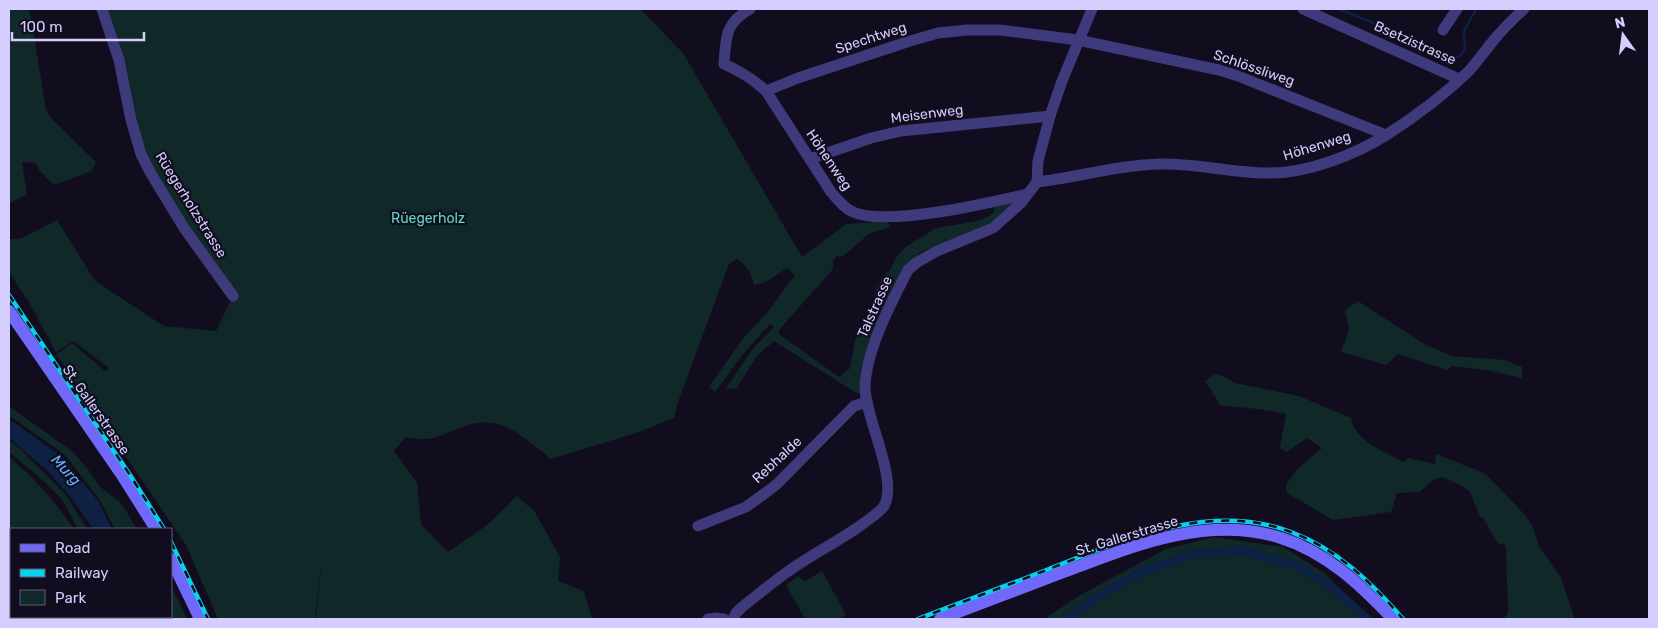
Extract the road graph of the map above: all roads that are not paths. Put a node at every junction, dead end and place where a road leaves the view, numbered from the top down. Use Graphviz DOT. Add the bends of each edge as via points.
graph roads {
  1 [pos="102,9"];
  2 [pos="750,9"];
  3 [pos="1092,9"];
  4 [pos="1303,9"];
  5 [pos="1457,9"];
  6 [pos="1524,9"];
  7 [pos="1443,30"];
  8 [pos="1078,40"];
  9 [pos="1459,79"];
  10 [pos="766,91"];
  11 [pos="1050,116"];
  12 [pos="1386,135"];
  13 [pos="810,159"];
  14 [pos="1038,182"];
  15 [pos="1027,194"];
  16 [pos="233,296"];
  17 [pos="9,311"];
  18 [pos="867,402"];
  19 [pos="698,526"];
  20 [pos="155,528"];
  21 [pos="172,561"];
  22 [pos="200,619"];
  23 [pos="708,619"];
  24 [pos="724,619"];
  25 [pos="733,619"];
  26 [pos="940,619"];
  27 [pos="1393,619"];
  1 -- 16 [label="street, Rüegerholzstrasse" via="119,60 144,160 184,228"];
  2 -- 10 [label="street, Höhenweg" via="731,24 726,35 724,64 742,72"];
  3 -- 8 [label="street"];
  4 -- 9 [label="street, Bsetzistrasse"];
  5 -- 7 [label="street"];
  6 -- 9 [label="street, Höhenweg"];
  8 -- 10 [label="street, Spechtweg" via="1000,30 938,34 910,40"];
  8 -- 11 [label="street"];
  8 -- 12 [label="street, Schlössliweg" via="1238,76"];
  9 -- 12 [label="street, Höhenweg"];
  10 -- 13 [label="street, Höhenweg"];
  11 -- 13 [label="street, Meisenweg" via="901,131"];
  11 -- 14 [label="street" via="1038,161"];
  12 -- 14 [label="street, Höhenweg" via="1347,155 1281,173 1162,164 1117,168"];
  13 -- 15 [label="street, Höhenweg" via="842,204 866,216 885,218 922,214"];
  14 -- 15 [label="street, Talstrasse"];
  15 -- 18 [label="street, Talstrasse" via="994,228 936,251 908,270 872,351 866,378"];
  17 -- 20 [label="main road, St. Gallerstrasse"];
  18 -- 19 [label="street, Rebhalde" via="854,406 777,484 756,500"];
  18 -- 25 [label="street, Talstrasse" via="883,461 887,487 884,506 844,537 792,569 742,607"];
  21 -- 22 [label="main road"];
  23 -- 24 [label="street"];
  26 -- 27 [label="main road, St. Gallerstrasse" via="1148,542 1190,532 1228,530 1268,534 1310,550 1341,569"];
}
